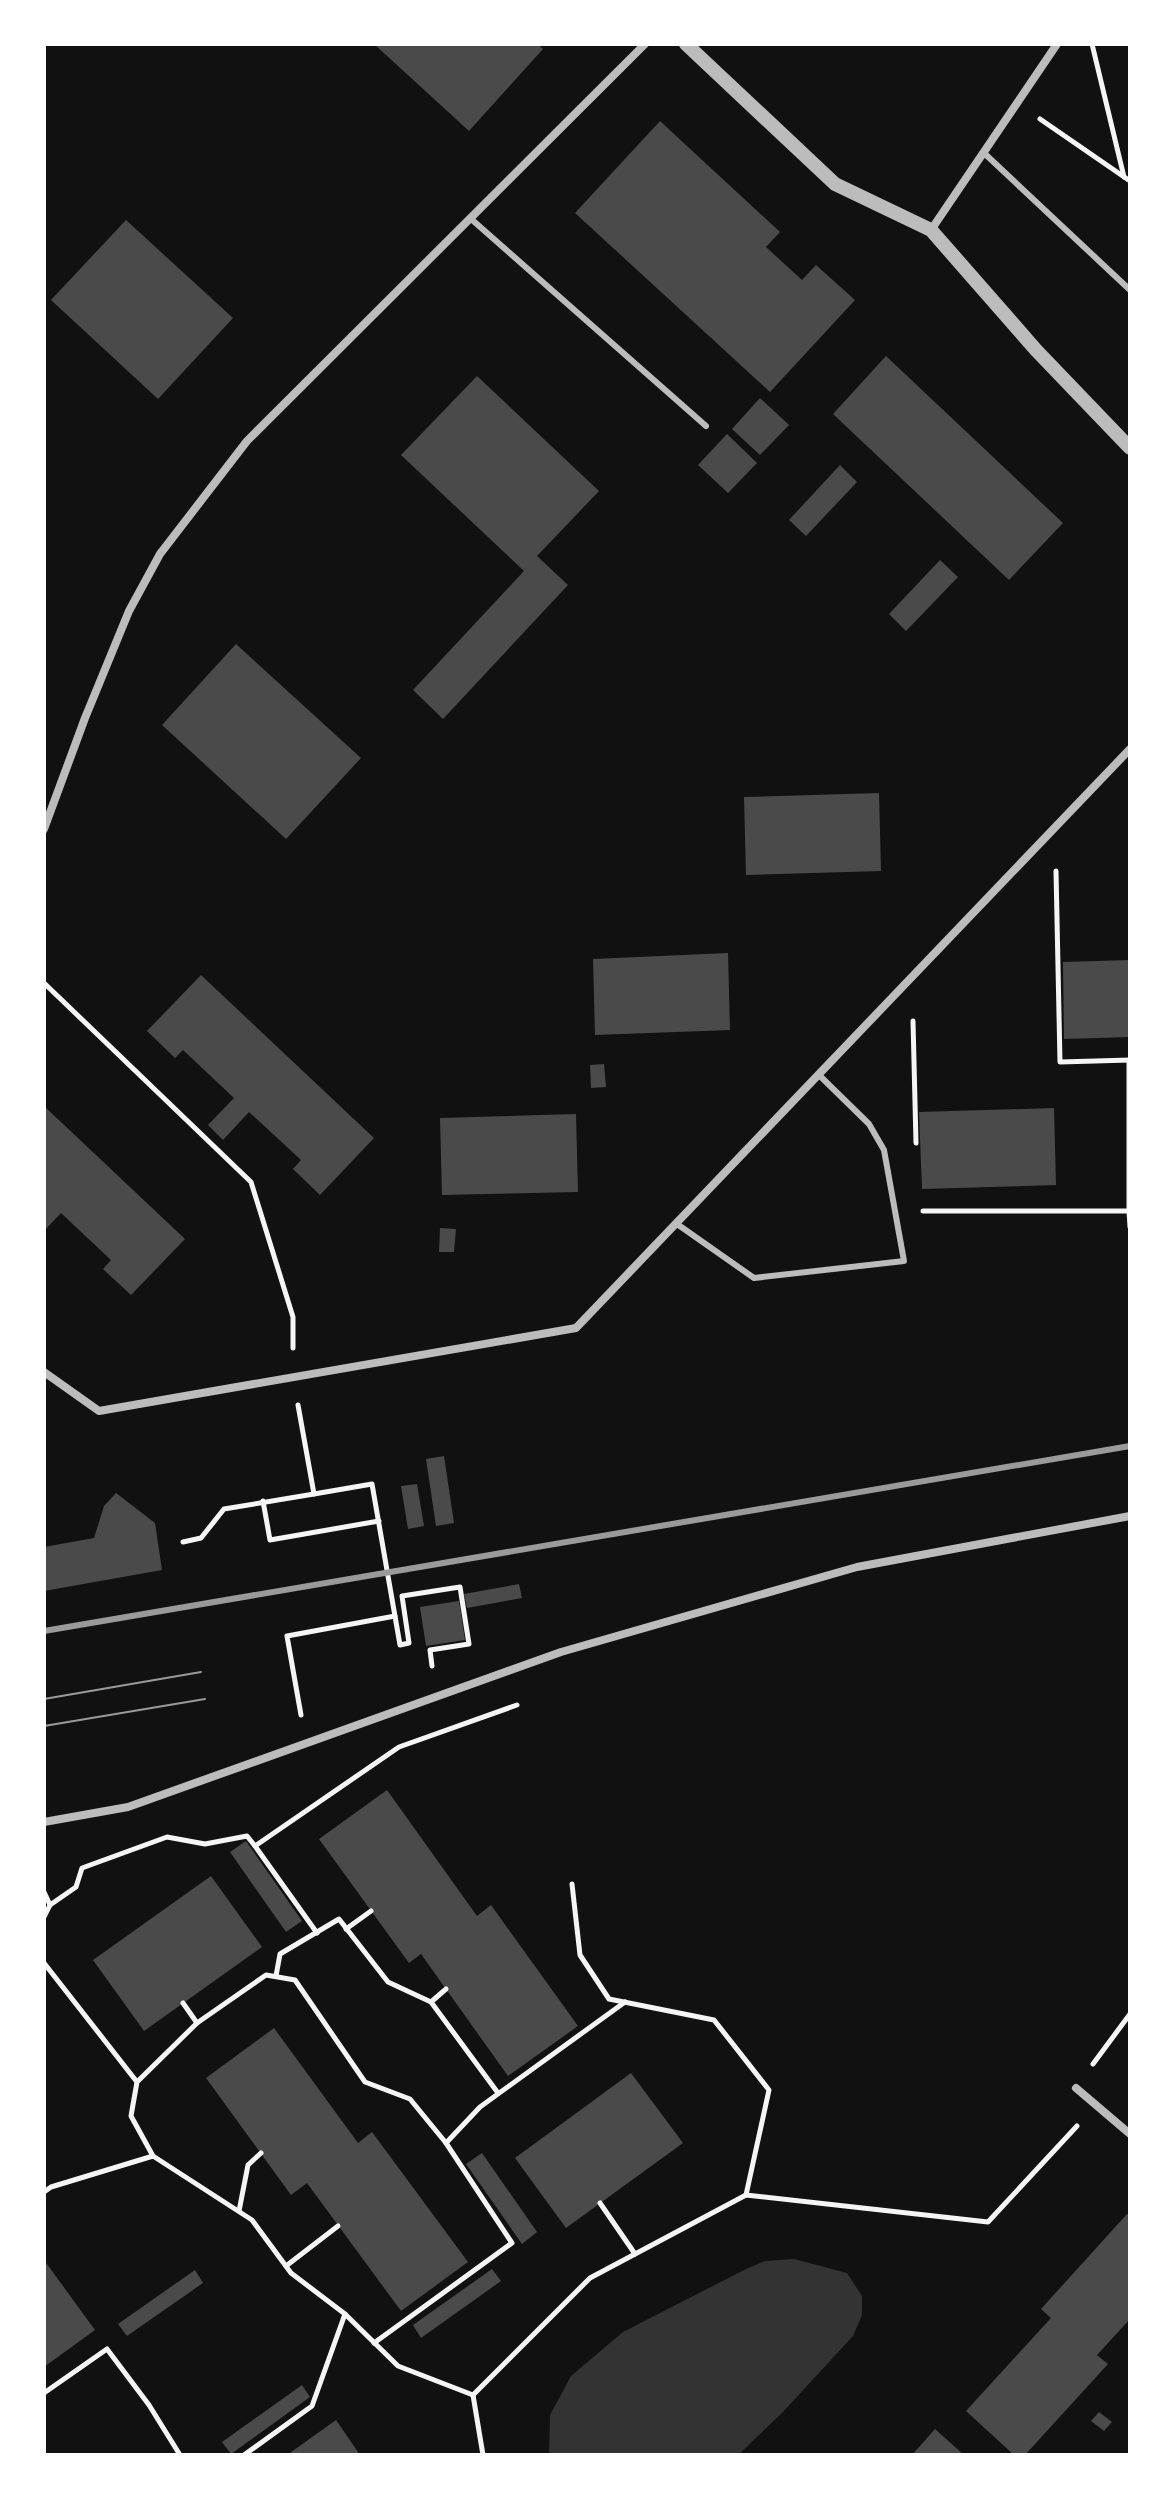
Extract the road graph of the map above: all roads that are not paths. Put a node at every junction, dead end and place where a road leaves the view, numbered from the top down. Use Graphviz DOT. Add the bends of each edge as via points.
graph roads {
  1 [pos="645,44"];
  2 [pos="686,44"];
  3 [pos="1057,44"];
  4 [pos="984,153"];
  5 [pos="470,218"];
  6 [pos="931,230"];
  7 [pos="1130,290"];
  8 [pos="706,426"];
  9 [pos="1130,448"];
  10 [pos="1130,749"];
  11 [pos="44,829"];
  12 [pos="819,1075"];
  13 [pos="677,1224"];
  14 [pos="44,1372"];
  15 [pos="1130,1516"];
  16 [pos="44,1822"];
  17 [pos="1076,2088"];
  18 [pos="1130,2134"];
  1 -- 5 [label="street"];
  2 -- 6 [label="street" via="835,184"];
  3 -- 4 [label="street"];
  4 -- 6 [label="street"];
  4 -- 7 [label="lane"];
  5 -- 8 [label="lane"];
  5 -- 11 [label="street" via="247,441 160,554 124,624"];
  6 -- 9 [label="street"];
  10 -- 12 [label="street"];
  12 -- 13 [label="street"];
  12 -- 13 [label="lane" via="869,1124 884,1150 904,1261 754,1278"];
  13 -- 14 [label="street" via="576,1328 99,1411"];
  15 -- 16 [label="street" via="857,1567 561,1652 128,1807"];
  17 -- 18 [label="street"];
}
